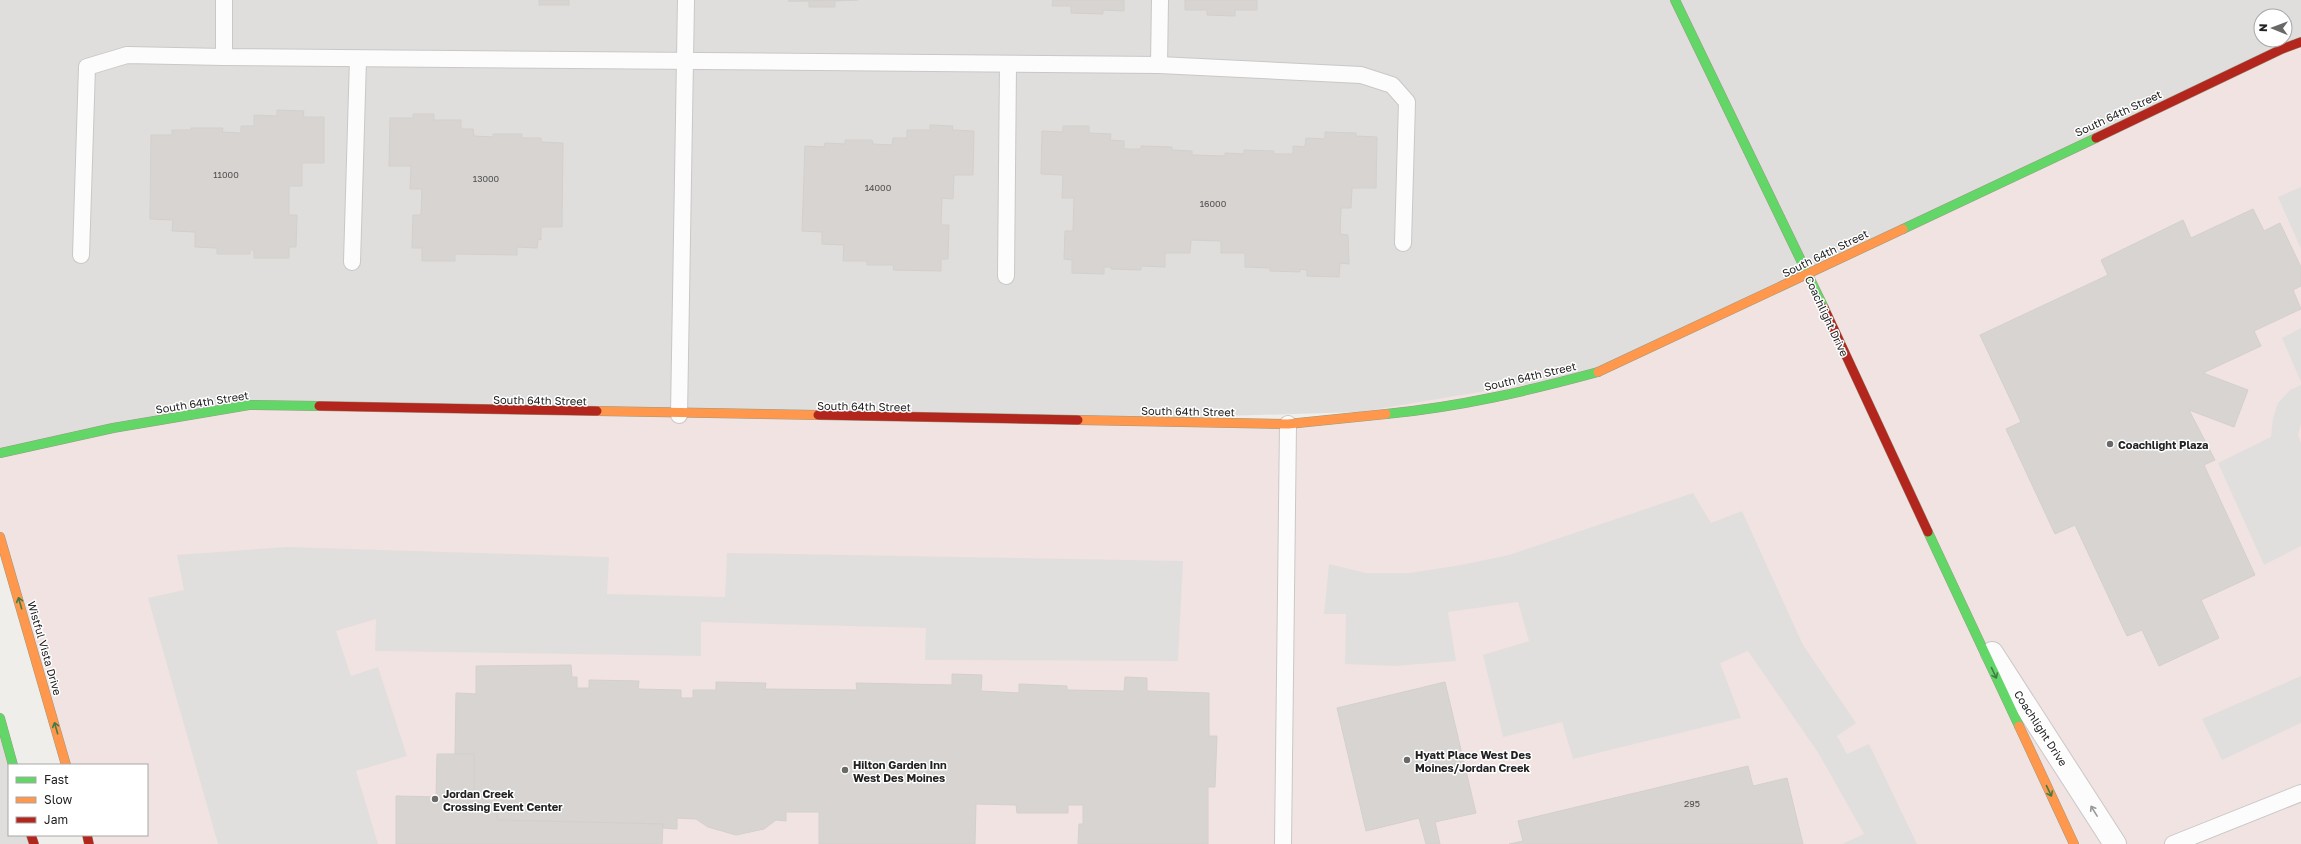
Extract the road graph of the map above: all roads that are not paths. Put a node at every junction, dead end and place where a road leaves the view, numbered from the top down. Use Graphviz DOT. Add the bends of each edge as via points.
graph roads {
  1 [pos="224,0"];
  2 [pos="686,0"];
  3 [pos="1160,0"];
  4 [pos="1675,0"];
  5 [pos="2301,42"];
  6 [pos="224,58"];
  7 [pos="358,59"];
  8 [pos="684,61"];
  9 [pos="1008,64"];
  10 [pos="1159,65"];
  11 [pos="1403,243"];
  12 [pos="80,255"];
  13 [pos="352,262"];
  14 [pos="1808,275"];
  15 [pos="1006,276"];
  16 [pos="679,415"];
  17 [pos="1288,424"];
  18 [pos="0,453"];
  19 [pos="0,537"];
  20 [pos="1966,613"];
  21 [pos="0,718"];
  22 [pos="13,764"];
  23 [pos="66,764"];
  24 [pos="2301,793"];
  25 [pos="1283,844"];
  26 [pos="2074,844"];
  27 [pos="2115,844"];
  28 [pos="2173,844"];
  1 -- 6 [label="lane"];
  2 -- 8 [label="lane"];
  3 -- 10 [label="lane"];
  4 -- 14 [label="street, Coachlight Drive"];
  5 -- 14 [label="street, South 64th Street" via="2282,48"];
  6 -- 7 [label="lane"];
  6 -- 12 [label="lane" via="127,55 87,68"];
  7 -- 8 [label="lane"];
  7 -- 13 [label="lane"];
  8 -- 9 [label="lane"];
  8 -- 16 [label="lane"];
  9 -- 10 [label="lane"];
  9 -- 15 [label="lane"];
  10 -- 11 [label="lane" via="1361,75 1392,84 1407,102"];
  14 -- 17 [label="street, South 64th Street" via="1599,372 1508,396 1425,410"];
  14 -- 20 [label="street, Coachlight Drive"];
  16 -- 17 [label="street, South 64th Street"];
  16 -- 18 [label="street, South 64th Street" via="250,405 113,428"];
  17 -- 25 [label="lane"];
  23 -- 19 [label="street, Wistful Vista Drive, one-way"];
  20 -- 26 [label="street, Coachlight Drive, one-way"];
  27 -- 20 [label="street, Coachlight Drive, one-way"];
  21 -- 22 [label="street"];
  24 -- 28 [label="lane"];
}
